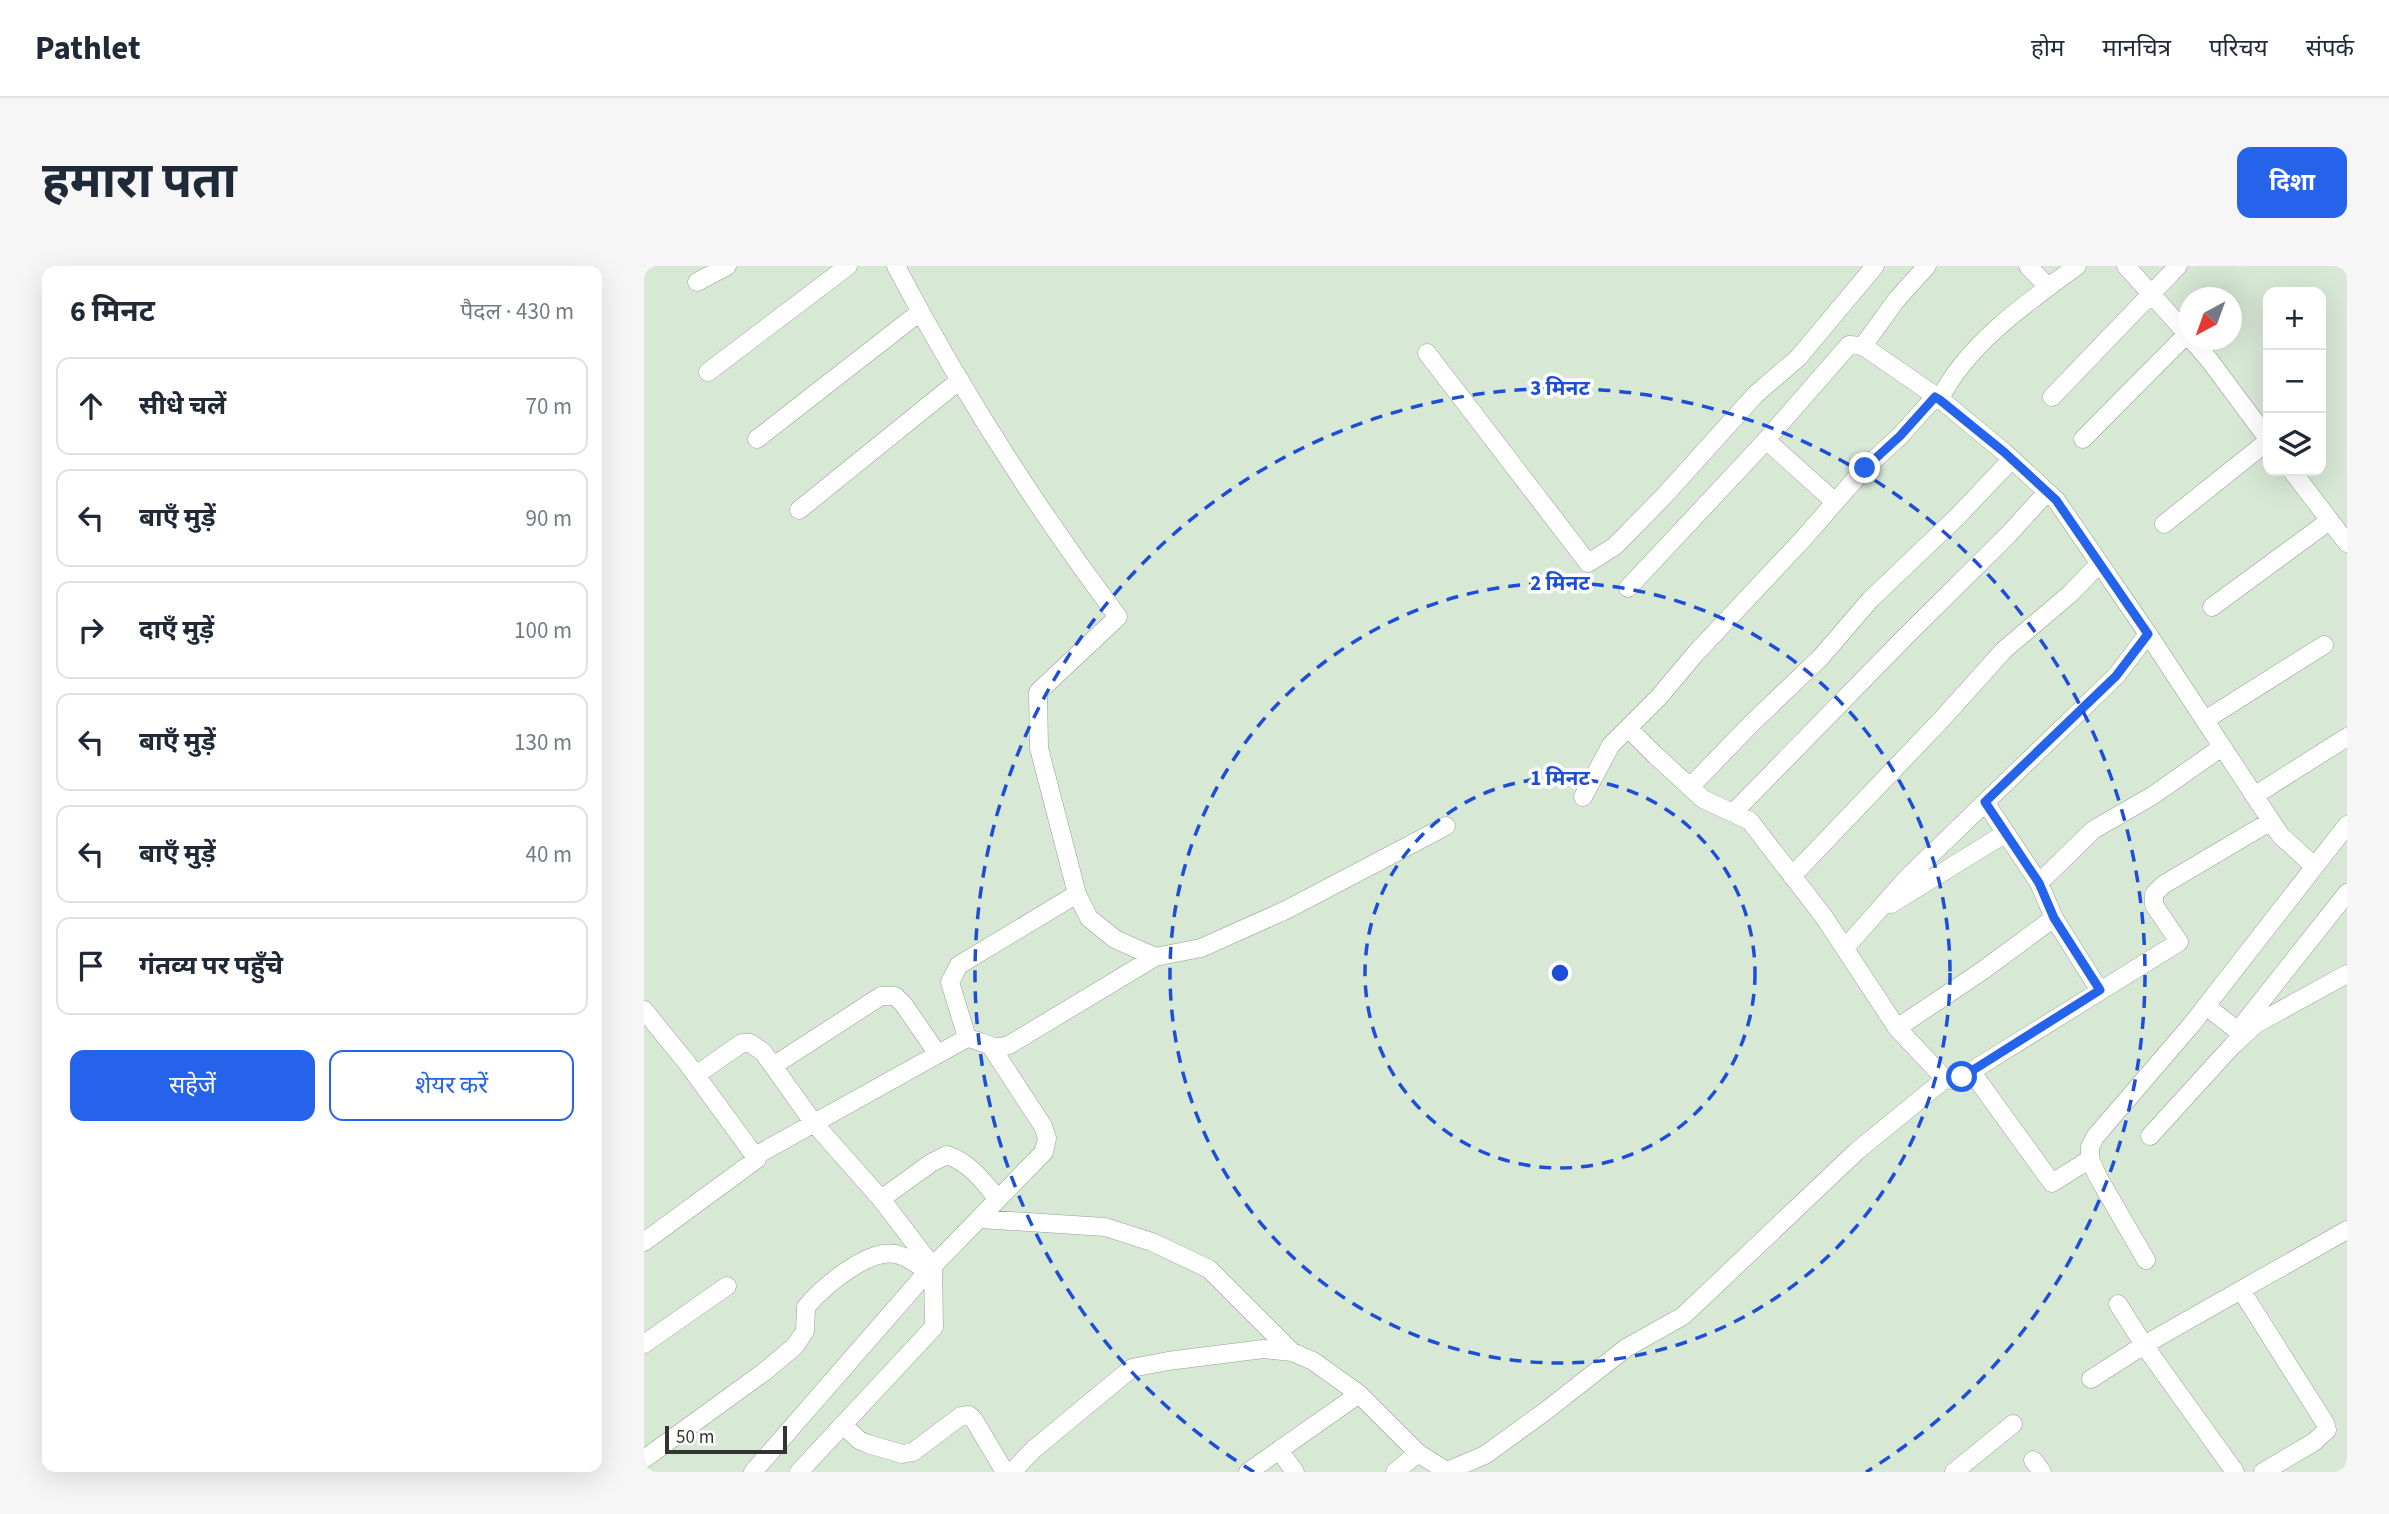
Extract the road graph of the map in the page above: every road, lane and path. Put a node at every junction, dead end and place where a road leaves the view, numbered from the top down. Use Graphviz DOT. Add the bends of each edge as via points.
graph roads {
  1 [pos="727,266"];
  2 [pos="848,266"];
  3 [pos="896,266"];
  4 [pos="1875,266"];
  5 [pos="1927,266"];
  6 [pos="2028,266"];
  7 [pos="2077,266"];
  8 [pos="2126,266"];
  9 [pos="2178,266"];
  10 [pos="697,282"];
  11 [pos="2048,287"];
  12 [pos="2152,295"];
  13 [pos="920,312"];
  14 [pos="2179,324"];
  15 [pos="2179,345"];
  16 [pos="1863,346"];
  17 [pos="2201,350"];
  18 [pos="1427,353"];
  19 [pos="708,372"];
  20 [pos="960,380"];
  21 [pos="2052,397"];
  22 [pos="1938,398"];
  23 [pos="2263,433"];
  24 [pos="757,439"];
  25 [pos="2083,439"];
  26 [pos="1766,440"];
  27 [pos="2263,444"];
  28 [pos="2012,459"];
  29 [pos="2295,476"];
  30 [pos="2047,492"];
  31 [pos="1835,502"];
  32 [pos="799,510"];
  33 [pos="2329,521"];
  34 [pos="2164,524"];
  35 [pos="2347,543"];
  36 [pos="2099,564"];
  37 [pos="1628,588"];
  38 [pos="2212,607"];
  39 [pos="2148,634"];
  40 [pos="2324,645"];
  41 [pos="2205,720"];
  42 [pos="1628,728"];
  43 [pos="2347,737"];
  44 [pos="2222,747"];
  45 [pos="1690,787"];
  46 [pos="2254,796"];
  47 [pos="1583,797"];
  48 [pos="1985,802"];
  49 [pos="1734,813"];
  50 [pos="2271,821"];
  51 [pos="2347,825"];
  52 [pos="1446,826"];
  53 [pos="2006,833"];
  54 [pos="2314,866"];
  55 [pos="1792,876"];
  56 [pos="2039,883"];
  57 [pos="2347,893"];
  58 [pos="1077,894"];
  59 [pos="1876,913"];
  60 [pos="2054,918"];
  61 [pos="1845,948"];
  62 [pos="1155,957"];
  63 [pos="2347,974"];
  64 [pos="2100,990"];
  65 [pos="2206,1006"];
  66 [pos="644,1010"];
  67 [pos="1897,1028"];
  68 [pos="2241,1033"];
  69 [pos="967,1038"];
  70 [pos="992,1048"];
  71 [pos="937,1053"];
  72 [pos="773,1066"];
  73 [pos="1971,1071"];
  74 [pos="696,1076"];
  75 [pos="1945,1079"];
  76 [pos="813,1122"];
  77 [pos="2150,1136"];
  78 [pos="755,1156"];
  79 [pos="2090,1159"];
  80 [pos="997,1198"];
  81 [pos="881,1199"];
  82 [pos="979,1219"];
  83 [pos="2347,1230"];
  84 [pos="644,1242"];
  85 [pos="2146,1260"];
  86 [pos="931,1269"];
  87 [pos="727,1286"];
  88 [pos="2241,1290"];
  89 [pos="2118,1304"];
  90 [pos="644,1344"];
  91 [pos="2144,1345"];
  92 [pos="1292,1352"];
  93 [pos="2091,1379"];
  94 [pos="1359,1394"];
  95 [pos="2014,1424"];
  96 [pos="843,1425"];
  97 [pos="1279,1450"];
  98 [pos="1418,1453"];
  99 [pos="644,1459"];
  100 [pos="753,1472"];
  101 [pos="799,1472"];
  102 [pos="1005,1472"];
  103 [pos="1012,1472"];
  104 [pos="1248,1472"];
  105 [pos="1295,1472"];
  106 [pos="1395,1472"];
  107 [pos="1447,1472"];
  108 [pos="1954,1472"];
  109 [pos="2235,1472"];
  110 [pos="2263,1472"];
  1 -- 10 [label="street"];
  2 -- 19 [label="street"];
  3 -- 13 [label="street"];
  4 -- 18 [label="street" via="1798,358 1756,394 1615,546 1588,563"];
  5 -- 16 [label="street"];
  6 -- 11 [label="street"];
  7 -- 11 [label="street"];
  8 -- 12 [label="street"];
  9 -- 12 [label="street"];
  11 -- 22 [label="street" via="1969,358"];
  12 -- 14 [label="street"];
  12 -- 21 [label="street"];
  13 -- 20 [label="street"];
  13 -- 24 [label="street"];
  15 -- 25 [label="street"];
  16 -- 22 [label="street"];
  16 -- 26 [label="street" via="1849,345"];
  17 -- 23 [label="street"];
  20 -- 32 [label="street"];
  20 -- 58 [label="street" via="1016,471 1118,617 1038,692 1039,748"];
  22 -- 28 [label="street"];
  22 -- 31 [label="street"];
  26 -- 31 [label="street"];
  26 -- 37 [label="street"];
  27 -- 34 [label="street"];
  28 -- 30 [label="street"];
  28 -- 45 [label="street"];
  29 -- 33 [label="street"];
  30 -- 36 [label="street"];
  30 -- 49 [label="street"];
  31 -- 42 [label="street"];
  33 -- 35 [label="street"];
  33 -- 38 [label="street"];
  36 -- 39 [label="street"];
  36 -- 55 [label="street" via="2004,650"];
  39 -- 41 [label="street"];
  39 -- 48 [label="street" via="2116,676"];
  40 -- 41 [label="street"];
  41 -- 44 [label="street"];
  42 -- 45 [label="street"];
  42 -- 47 [label="street" via="1611,745"];
  43 -- 46 [label="street"];
  44 -- 46 [label="street"];
  44 -- 56 [label="street" via="2094,830"];
  45 -- 49 [label="street" via="1703,799"];
  46 -- 50 [label="street"];
  48 -- 53 [label="street"];
  48 -- 59 [label="street"];
  49 -- 55 [label="street" via="1750,821"];
  50 -- 54 [label="street"];
  50 -- 64 [label="street" via="2163,885 2154,894 2154,905 2179,943"];
  51 -- 54 [label="street"];
  52 -- 62 [label="street" via="1286,910 1201,948"];
  53 -- 56 [label="street"];
  53 -- 59 [label="street"];
  54 -- 65 [label="street"];
  55 -- 61 [label="street"];
  56 -- 60 [label="street"];
  57 -- 68 [label="street"];
  58 -- 62 [label="street" via="1089,918 1115,939"];
  58 -- 69 [label="street" via="959,965 950,982"];
  59 -- 61 [label="street"];
  60 -- 64 [label="street"];
  60 -- 67 [label="street"];
  61 -- 67 [label="street"];
  62 -- 70 [label="street" via="1009,1045"];
  63 -- 68 [label="street"];
  64 -- 73 [label="street"];
  65 -- 68 [label="street"];
  65 -- 79 [label="street" via="2095,1138"];
  66 -- 74 [label="street"];
  67 -- 75 [label="street"];
  68 -- 77 [label="street"];
  69 -- 70 [label="street"];
  69 -- 71 [label="street"];
  70 -- 80 [label="street" via="1044,1126 1047,1138 1044,1152"];
  71 -- 72 [label="street" via="904,1005 895,996 881,996"];
  71 -- 76 [label="street"];
  72 -- 74 [label="street" via="763,1052 742,1043"];
  72 -- 76 [label="street"];
  73 -- 75 [label="street"];
  73 -- 79 [label="street" via="2052,1183"];
  74 -- 78 [label="street"];
  75 -- 107 [label="street" via="1857,1151 1683,1316 1626,1348 1485,1455"];
  76 -- 78 [label="street"];
  76 -- 81 [label="street"];
  78 -- 84 [label="street" via="757,1159"];
  79 -- 85 [label="street"];
  80 -- 81 [label="street" via="970,1167 947,1155"];
  80 -- 82 [label="street"];
  81 -- 86 [label="street"];
  82 -- 86 [label="street"];
  82 -- 92 [label="street" via="1105,1227 1153,1242 1209,1269"];
  83 -- 88 [label="street"];
  86 -- 96 [label="street" via="934,1328"];
  86 -- 99 [label="street" via="896,1254 872,1256 847,1272 806,1307 806,1331 794,1346"];
  86 -- 100 [label="street"];
  87 -- 90 [label="street"];
  88 -- 91 [label="street"];
  88 -- 110 [label="street" via="2327,1430"];
  89 -- 91 [label="street"];
  91 -- 93 [label="street"];
  91 -- 109 [label="street"];
  92 -- 94 [label="street" via="1313,1361"];
  92 -- 103 [label="street" via="1263,1349 1132,1368"];
  94 -- 97 [label="street"];
  94 -- 98 [label="street"];
  95 -- 108 [label="street"];
  96 -- 101 [label="street"];
  96 -- 102 [label="street" via="867,1444 902,1454 913,1452 961,1416 969,1415"];
  97 -- 104 [label="street"];
  97 -- 105 [label="street"];
  98 -- 106 [label="street"];
  98 -- 107 [label="street"];
}
